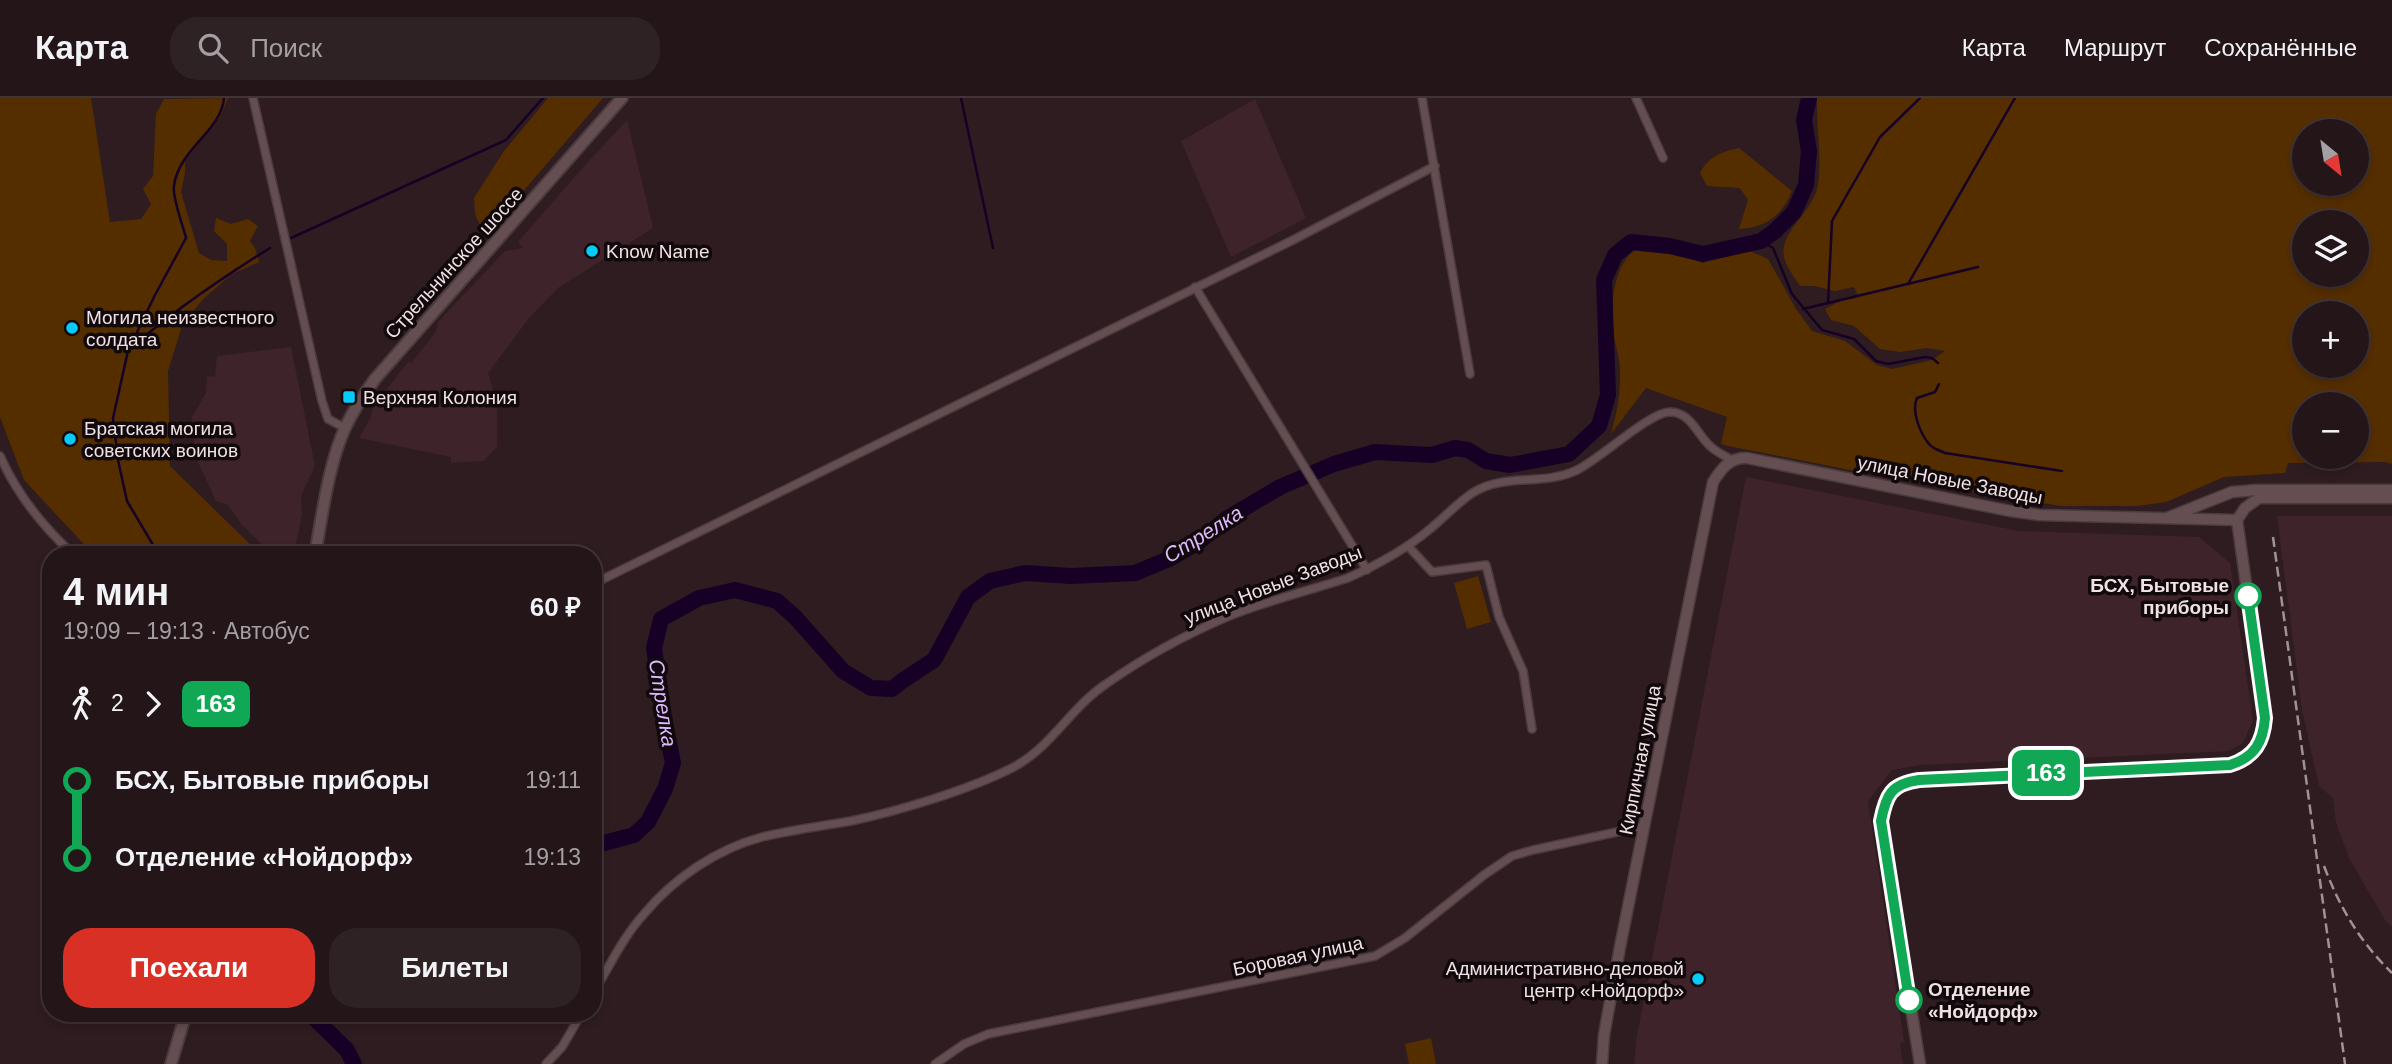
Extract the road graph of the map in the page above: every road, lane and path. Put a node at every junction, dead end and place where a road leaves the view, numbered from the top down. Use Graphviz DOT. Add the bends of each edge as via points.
graph roads {
  1 [pos="253,98"];
  2 [pos="622,98"];
  3 [pos="1422,98"];
  4 [pos="1636,98"];
  5 [pos="1663,158"];
  6 [pos="1436,166"];
  7 [pos="1195,287"];
  8 [pos="1470,374"];
  9 [pos="345,428"];
  10 [pos="0,456"];
  11 [pos="1728,463"];
  12 [pos="2392,490"];
  13 [pos="2392,498"];
  14 [pos="2163,520"];
  15 [pos="2237,520"];
  16 [pos="64,546"];
  17 [pos="318,546"];
  18 [pos="1408,546"];
  19 [pos="1367,570"];
  20 [pos="602,580"];
  21 [pos="1532,729"];
  22 [pos="1645,826"];
  23 [pos="602,979"];
  24 [pos="183,1022"];
  25 [pos="577,1022"];
  26 [pos="171,1064"];
  27 [pos="546,1064"];
  28 [pos="935,1064"];
  29 [pos="1602,1064"];
  30 [pos="1920,1064"];
  1 -- 9 [label="street" via="322,401 328,419"];
  2 -- 9 [label="main road, Стрельнинское шоссе" via="374,379"];
  3 -- 6 [label="street"];
  4 -- 5 [label="street"];
  6 -- 7 [label="street"];
  6 -- 8 [label="street"];
  7 -- 19 [label="street"];
  7 -- 20 [label="street"];
  9 -- 17 [label="main road, Стрельнинское шоссе" via="333,464"];
  10 -- 16 [label="street" via="29,507"];
  11 -- 14 [label="street, улица Новые Заводы" via="1747,458 2010,511"];
  11 -- 18 [label="street, улица Новые Заводы" via="1689,420 1678,413 1662,413 1575,471 1476,490"];
  11 -- 22 [label="street, Кирпичная улица" via="1713,482"];
  12 -- 14 [label="street, улица Новые Заводы" via="2232,492"];
  13 -- 15 [label="street" via="2266,497 2245,508"];
  14 -- 15 [label="street, улица Новые Заводы"];
  15 -- 30 [label="street" via="2265,718 2264,736 2242,761 1907,781 1885,799 1881,821"];
  18 -- 19 [label="street, улица Новые Заводы"];
  18 -- 21 [label="street" via="1432,572 1486,565 1499,617 1523,671"];
  19 -- 23 [label="street, улица Новые Заводы" via="1225,618 1166,647 1080,704 1030,757 980,782 853,820 762,837 718,855 694,869 644,913"];
  22 -- 28 [label="street, Боровая улица" via="1512,856 1375,956 988,1034"];
  22 -- 29 [label="street, Кирпичная улица"];
  24 -- 26 [label="main road"];
  25 -- 27 [label="street"];
}
